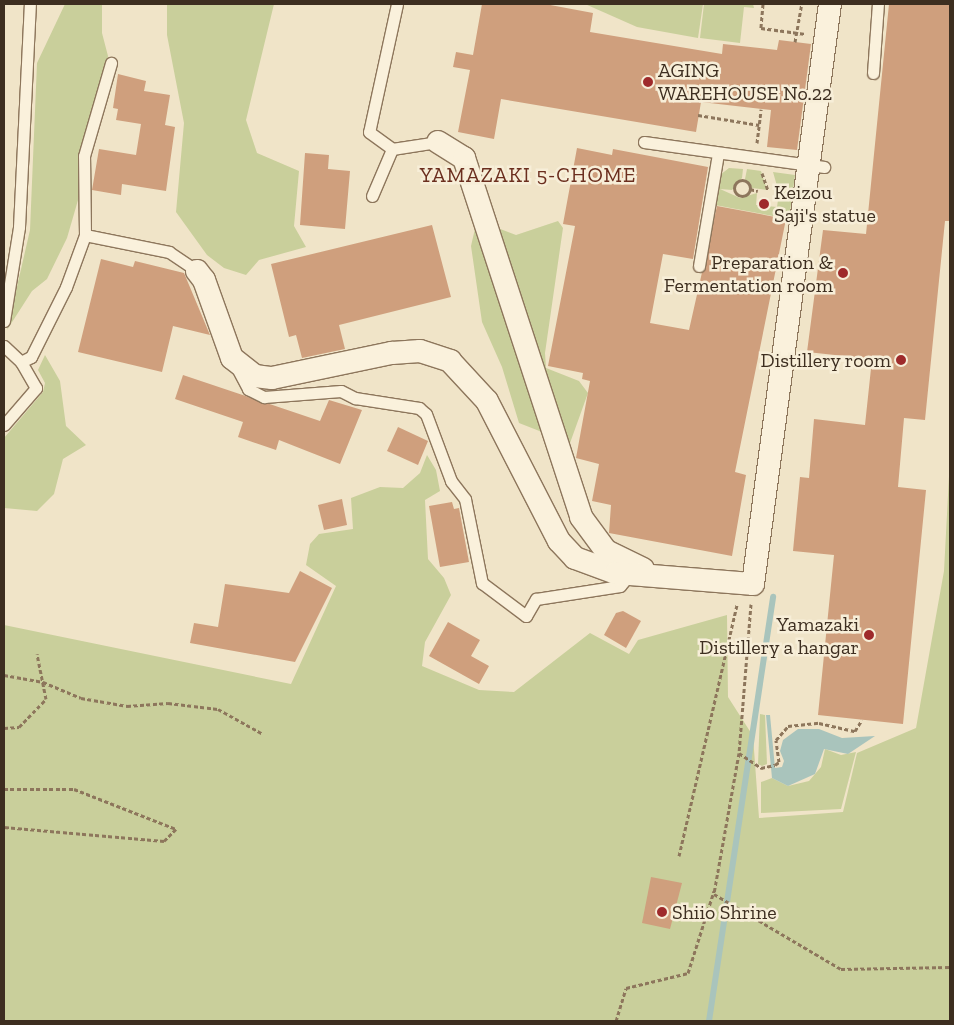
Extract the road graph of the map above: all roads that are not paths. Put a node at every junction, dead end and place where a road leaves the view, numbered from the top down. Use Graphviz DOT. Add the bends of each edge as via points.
graph roads {
  1 [pos="30,4"];
  2 [pos="396,4"];
  3 [pos="830,4"];
  4 [pos="878,4"];
  5 [pos="111,62"];
  6 [pos="873,74"];
  7 [pos="438,142"];
  8 [pos="644,142"];
  9 [pos="392,149"];
  10 [pos="718,154"];
  11 [pos="817,166"];
  12 [pos="372,196"];
  13 [pos="85,235"];
  14 [pos="699,266"];
  15 [pos="197,271"];
  16 [pos="4,321"];
  17 [pos="4,346"];
  18 [pos="232,358"];
  19 [pos="21,362"];
  20 [pos="4,425"];
  21 [pos="630,574"];
  22 [pos="665,576"];
  1 -- 16 [label="lane" via="19,228"];
  2 -- 9 [label="lane" via="369,132"];
  3 -- 11 [label="street"];
  4 -- 6 [label="lane"];
  5 -- 13 [label="lane" via="84,156"];
  7 -- 9 [label="lane"];
  7 -- 22 [label="street" via="464,158 581,517 606,551 630,565"];
  8 -- 10 [label="lane"];
  9 -- 12 [label="lane"];
  10 -- 11 [label="lane"];
  10 -- 14 [label="lane"];
  11 -- 22 [label="street" via="747,585"];
  13 -- 15 [label="lane" via="169,252"];
  13 -- 19 [label="lane" via="45,333 30,357"];
  15 -- 18 [label="street" via="204,280"];
  17 -- 19 [label="lane"];
  18 -- 21 [label="street" via="255,376 272,378 392,353 436,353 468,377 487,401 559,541 575,558 593,566"];
  18 -- 21 [label="lane" via="248,389 264,396 341,391 355,398 419,408 426,414 451,481 465,499 482,583 526,616 536,599 620,586"];
  19 -- 20 [label="lane" via="36,388"];
  21 -- 22 [label="street"];
}
